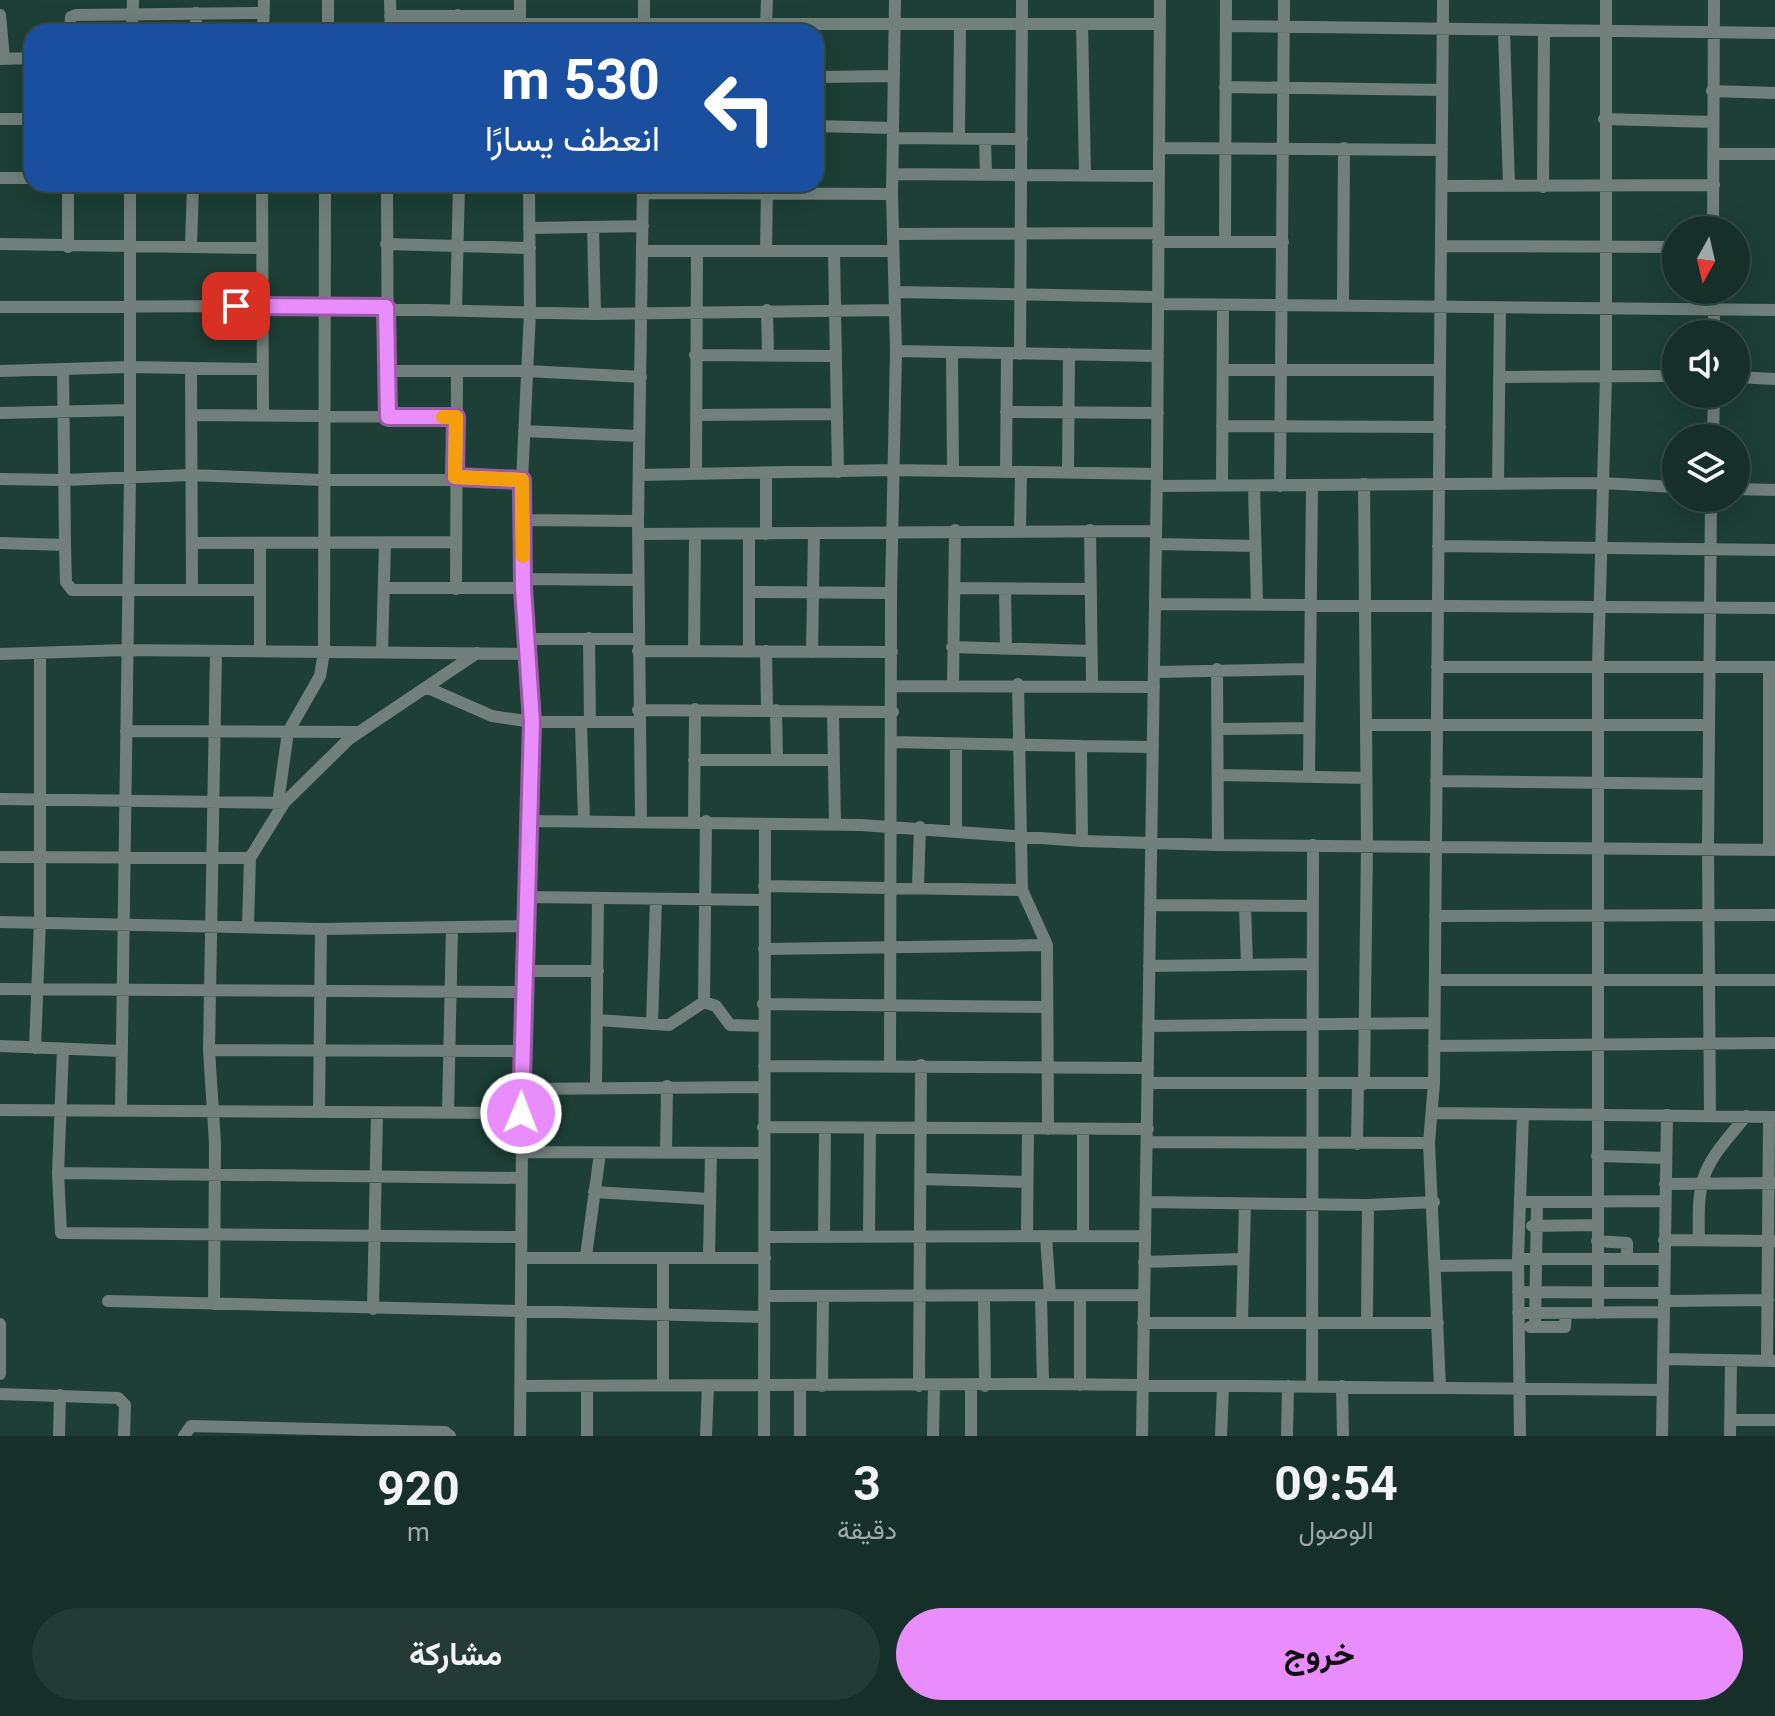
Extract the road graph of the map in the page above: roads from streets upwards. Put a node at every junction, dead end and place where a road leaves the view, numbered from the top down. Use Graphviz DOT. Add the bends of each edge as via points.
graph roads {
  1 [pos="328,0"];
  2 [pos="390,0"];
  3 [pos="520,0"];
  4 [pos="644,0"];
  5 [pos="767,0"];
  6 [pos="895,0"];
  7 [pos="1022,0"];
  8 [pos="1160,0"];
  9 [pos="1226,0"];
  10 [pos="1284,0"];
  11 [pos="1443,0"];
  12 [pos="1606,0"];
  13 [pos="1714,0"];
  14 [pos="264,6"];
  15 [pos="133,7"];
  16 [pos="196,13"];
  17 [pos="0,15"];
  18 [pos="458,15"];
  19 [pos="390,16"];
  20 [pos="71,24"];
  21 [pos="196,24"];
  22 [pos="328,24"];
  23 [pos="390,24"];
  24 [pos="459,24"];
  25 [pos="520,24"];
  26 [pos="644,24"];
  27 [pos="766,24"];
  28 [pos="1082,24"];
  29 [pos="1160,24"];
  30 [pos="960,25"];
  31 [pos="1022,25"];
  32 [pos="893,26"];
  33 [pos="1226,26"];
  34 [pos="1284,27"];
  35 [pos="824,28"];
  36 [pos="1443,30"];
  37 [pos="1605,30"];
  38 [pos="1504,31"];
  39 [pos="1544,32"];
  40 [pos="1712,33"];
  41 [pos="1775,33"];
  42 [pos="24,58"];
  43 [pos="2,59"];
  44 [pos="894,76"];
  45 [pos="824,77"];
  46 [pos="1225,87"];
  47 [pos="1283,88"];
  48 [pos="1442,90"];
  49 [pos="1712,91"];
  50 [pos="1775,93"];
  51 [pos="0,119"];
  52 [pos="24,119"];
  53 [pos="1604,119"];
  54 [pos="1713,122"];
  55 [pos="824,127"];
  56 [pos="893,133"];
  57 [pos="959,138"];
  58 [pos="985,139"];
  59 [pos="1022,139"];
  60 [pos="1224,147"];
  61 [pos="1283,147"];
  62 [pos="1159,148"];
  63 [pos="1344,148"];
  64 [pos="1442,150"];
  65 [pos="1714,154"];
  66 [pos="1775,154"];
  67 [pos="893,174"];
  68 [pos="986,175"];
  69 [pos="1085,175"];
  70 [pos="1022,176"];
  71 [pos="1159,176"];
  72 [pos="0,178"];
  73 [pos="24,178"];
  74 [pos="1605,184"];
  75 [pos="1714,185"];
  76 [pos="1442,186"];
  77 [pos="1509,186"];
  78 [pos="1543,187"];
  79 [pos="824,191"];
  80 [pos="68,192"];
  81 [pos="130,192"];
  82 [pos="193,192"];
  83 [pos="262,192"];
  84 [pos="325,192"];
  85 [pos="387,192"];
  86 [pos="459,192"];
  87 [pos="529,192"];
  88 [pos="643,192"];
  89 [pos="767,192"];
  90 [pos="892,194"];
  91 [pos="1713,216"];
  92 [pos="643,226"];
  93 [pos="593,227"];
  94 [pos="529,228"];
  95 [pos="893,234"];
  96 [pos="1021,234"];
  97 [pos="1158,237"];
  98 [pos="1225,242"];
  99 [pos="1283,242"];
  100 [pos="0,244"];
  101 [pos="386,244"];
  102 [pos="1606,245"];
  103 [pos="129,246"];
  104 [pos="191,246"];
  105 [pos="1441,246"];
  106 [pos="68,247"];
  107 [pos="459,247"];
  108 [pos="1662,247"];
  109 [pos="262,248"];
  110 [pos="530,248"];
  111 [pos="644,251"];
  112 [pos="766,251"];
  113 [pos="834,251"];
  114 [pos="893,251"];
  115 [pos="697,252"];
  116 [pos="895,292"];
  117 [pos="1021,294"];
  118 [pos="1158,301"];
  119 [pos="1283,304"];
  120 [pos="1343,304"];
  121 [pos="1714,304"];
  122 [pos="1223,305"];
  123 [pos="263,306"];
  124 [pos="0,307"];
  125 [pos="128,307"];
  126 [pos="386,307"];
  127 [pos="325,308"];
  128 [pos="456,308"];
  129 [pos="835,308"];
  130 [pos="1605,308"];
  131 [pos="1441,309"];
  132 [pos="1500,309"];
  133 [pos="695,310"];
  134 [pos="767,310"];
  135 [pos="895,310"];
  136 [pos="1714,310"];
  137 [pos="1775,310"];
  138 [pos="530,312"];
  139 [pos="595,314"];
  140 [pos="643,314"];
  141 [pos="1714,320"];
  142 [pos="896,351"];
  143 [pos="952,353"];
  144 [pos="768,354"];
  145 [pos="1014,354"];
  146 [pos="1069,354"];
  147 [pos="695,355"];
  148 [pos="836,356"];
  149 [pos="1158,356"];
  150 [pos="128,367"];
  151 [pos="191,368"];
  152 [pos="63,369"];
  153 [pos="262,369"];
  154 [pos="1223,370"];
  155 [pos="1281,370"];
  156 [pos="1440,370"];
  157 [pos="0,371"];
  158 [pos="386,371"];
  159 [pos="457,371"];
  160 [pos="527,371"];
  161 [pos="1606,376"];
  162 [pos="1662,376"];
  163 [pos="641,377"];
  164 [pos="1499,377"];
  165 [pos="1750,378"];
  166 [pos="1775,379"];
  167 [pos="128,410"];
  168 [pos="65,411"];
  169 [pos="1006,412"];
  170 [pos="1068,412"];
  171 [pos="0,413"];
  172 [pos="1158,413"];
  173 [pos="263,414"];
  174 [pos="836,414"];
  175 [pos="191,415"];
  176 [pos="696,415"];
  177 [pos="323,416"];
  178 [pos="388,417"];
  179 [pos="456,417"];
  180 [pos="1281,425"];
  181 [pos="1222,426"];
  182 [pos="1440,427"];
  183 [pos="524,431"];
  184 [pos="639,436"];
  185 [pos="893,470"];
  186 [pos="953,471"];
  187 [pos="838,472"];
  188 [pos="1006,472"];
  189 [pos="1021,472"];
  190 [pos="1068,472"];
  191 [pos="696,473"];
  192 [pos="766,473"];
  193 [pos="190,475"];
  194 [pos="639,475"];
  195 [pos="130,477"];
  196 [pos="455,477"];
  197 [pos="0,479"];
  198 [pos="64,480"];
  199 [pos="324,480"];
  200 [pos="522,480"];
  201 [pos="1157,480"];
  202 [pos="1601,483"];
  203 [pos="1364,484"];
  204 [pos="1498,484"];
  205 [pos="1222,486"];
  206 [pos="1254,486"];
  207 [pos="1280,486"];
  208 [pos="1312,486"];
  209 [pos="1440,486"];
  210 [pos="1662,486"];
  211 [pos="1750,489"];
  212 [pos="1775,490"];
  213 [pos="1711,512"];
  214 [pos="522,520"];
  215 [pos="638,527"];
  216 [pos="1020,529"];
  217 [pos="955,530"];
  218 [pos="1090,530"];
  219 [pos="893,531"];
  220 [pos="814,533"];
  221 [pos="695,534"];
  222 [pos="749,534"];
  223 [pos="766,534"];
  224 [pos="1156,538"];
  225 [pos="323,542"];
  226 [pos="455,542"];
  227 [pos="0,543"];
  228 [pos="192,543"];
  229 [pos="260,543"];
  230 [pos="385,543"];
  231 [pos="65,545"];
  232 [pos="1255,546"];
  233 [pos="1438,546"];
  234 [pos="1599,547"];
  235 [pos="1711,549"];
  236 [pos="1775,550"];
  237 [pos="638,580"];
  238 [pos="523,584"];
  239 [pos="385,588"];
  240 [pos="955,588"];
  241 [pos="127,589"];
  242 [pos="192,589"];
  243 [pos="456,589"];
  244 [pos="1005,589"];
  245 [pos="1090,589"];
  246 [pos="260,590"];
  247 [pos="814,591"];
  248 [pos="749,592"];
  249 [pos="891,593"];
  250 [pos="1155,604"];
  251 [pos="1257,604"];
  252 [pos="1311,604"];
  253 [pos="1599,604"];
  254 [pos="1365,605"];
  255 [pos="1438,606"];
  256 [pos="1711,607"];
  257 [pos="1775,608"];
  258 [pos="589,638"];
  259 [pos="526,639"];
  260 [pos="638,645"];
  261 [pos="952,647"];
  262 [pos="1006,648"];
  263 [pos="126,650"];
  264 [pos="694,650"];
  265 [pos="260,651"];
  266 [pos="749,651"];
  267 [pos="766,651"];
  268 [pos="1091,651"];
  269 [pos="216,652"];
  270 [pos="324,652"];
  271 [pos="382,652"];
  272 [pos="812,652"];
  273 [pos="892,652"];
  274 [pos="40,653"];
  275 [pos="477,653"];
  276 [pos="0,654"];
  277 [pos="526,654"];
  278 [pos="1598,666"];
  279 [pos="1709,666"];
  280 [pos="1437,667"];
  281 [pos="1772,667"];
  282 [pos="1217,669"];
  283 [pos="1310,669"];
  284 [pos="1154,672"];
  285 [pos="953,684"];
  286 [pos="1018,684"];
  287 [pos="1092,684"];
  288 [pos="893,686"];
  289 [pos="1154,687"];
  290 [pos="428,688"];
  291 [pos="695,709"];
  292 [pos="772,710"];
  293 [pos="833,712"];
  294 [pos="893,712"];
  295 [pos="638,716"];
  296 [pos="532,722"];
  297 [pos="586,722"];
  298 [pos="1366,725"];
  299 [pos="1437,725"];
  300 [pos="1709,725"];
  301 [pos="1598,726"];
  302 [pos="1309,728"];
  303 [pos="1219,729"];
  304 [pos="126,731"];
  305 [pos="214,731"];
  306 [pos="288,732"];
  307 [pos="358,732"];
  308 [pos="892,742"];
  309 [pos="956,744"];
  310 [pos="1020,745"];
  311 [pos="1081,746"];
  312 [pos="1153,747"];
  313 [pos="694,760"];
  314 [pos="777,760"];
  315 [pos="833,760"];
  316 [pos="1219,775"];
  317 [pos="1309,776"];
  318 [pos="1366,778"];
  319 [pos="1436,781"];
  320 [pos="1598,783"];
  321 [pos="1708,784"];
  322 [pos="0,799"];
  323 [pos="39,800"];
  324 [pos="212,801"];
  325 [pos="124,802"];
  326 [pos="281,803"];
  327 [pos="532,821"];
  328 [pos="584,821"];
  329 [pos="700,821"];
  330 [pos="641,822"];
  331 [pos="765,824"];
  332 [pos="835,824"];
  333 [pos="891,826"];
  334 [pos="920,827"];
  335 [pos="956,831"];
  336 [pos="1021,835"];
  337 [pos="1082,841"];
  338 [pos="1151,843"];
  339 [pos="1218,845"];
  340 [pos="1313,845"];
  341 [pos="1367,845"];
  342 [pos="1436,845"];
  343 [pos="1598,847"];
  344 [pos="1708,849"];
  345 [pos="1772,850"];
  346 [pos="0,857"];
  347 [pos="39,858"];
  348 [pos="125,858"];
  349 [pos="211,858"];
  350 [pos="250,858"];
  351 [pos="764,886"];
  352 [pos="892,886"];
  353 [pos="918,886"];
  354 [pos="1022,890"];
  355 [pos="527,897"];
  356 [pos="598,899"];
  357 [pos="656,899"];
  358 [pos="765,900"];
  359 [pos="704,901"];
  360 [pos="1150,905"];
  361 [pos="1313,906"];
  362 [pos="1245,907"];
  363 [pos="1598,914"];
  364 [pos="1711,915"];
  365 [pos="1775,915"];
  366 [pos="1435,916"];
  367 [pos="40,920"];
  368 [pos="0,922"];
  369 [pos="125,922"];
  370 [pos="210,925"];
  371 [pos="248,926"];
  372 [pos="525,926"];
  373 [pos="452,927"];
  374 [pos="321,929"];
  375 [pos="892,945"];
  376 [pos="1047,945"];
  377 [pos="764,949"];
  378 [pos="1247,964"];
  379 [pos="1313,964"];
  380 [pos="1149,966"];
  381 [pos="523,971"];
  382 [pos="598,971"];
  383 [pos="1597,978"];
  384 [pos="1711,979"];
  385 [pos="1435,980"];
  386 [pos="1775,980"];
  387 [pos="210,988"];
  388 [pos="0,989"];
  389 [pos="39,989"];
  390 [pos="319,989"];
  391 [pos="123,990"];
  392 [pos="451,991"];
  393 [pos="523,992"];
  394 [pos="704,1002"];
  395 [pos="763,1004"];
  396 [pos="892,1005"];
  397 [pos="1045,1007"];
  398 [pos="598,1020"];
  399 [pos="1313,1022"];
  400 [pos="1364,1023"];
  401 [pos="1434,1023"];
  402 [pos="652,1024"];
  403 [pos="763,1026"];
  404 [pos="1148,1026"];
  405 [pos="1775,1043"];
  406 [pos="1597,1045"];
  407 [pos="1711,1045"];
  408 [pos="0,1046"];
  409 [pos="1434,1046"];
  410 [pos="35,1048"];
  411 [pos="63,1049"];
  412 [pos="319,1049"];
  413 [pos="451,1049"];
  414 [pos="209,1050"];
  415 [pos="122,1051"];
  416 [pos="522,1051"];
  417 [pos="890,1064"];
  418 [pos="921,1065"];
  419 [pos="764,1066"];
  420 [pos="1046,1067"];
  421 [pos="1148,1068"];
  422 [pos="1148,1083"];
  423 [pos="1434,1083"];
  424 [pos="1361,1084"];
  425 [pos="1312,1085"];
  426 [pos="667,1086"];
  427 [pos="596,1087"];
  428 [pos="763,1087"];
  429 [pos="522,1089"];
  430 [pos="0,1110"];
  431 [pos="60,1110"];
  432 [pos="121,1111"];
  433 [pos="213,1111"];
  434 [pos="319,1111"];
  435 [pos="377,1112"];
  436 [pos="448,1112"];
  437 [pos="521,1113"];
  438 [pos="1432,1113"];
  439 [pos="1523,1114"];
  440 [pos="1597,1115"];
  441 [pos="1667,1115"];
  442 [pos="1710,1116"];
  443 [pos="1746,1116"];
  444 [pos="1772,1117"];
  445 [pos="763,1127"];
  446 [pos="825,1128"];
  447 [pos="870,1128"];
  448 [pos="922,1129"];
  449 [pos="1028,1129"];
  450 [pos="1048,1129"];
  451 [pos="1083,1129"];
  452 [pos="1148,1135"];
  453 [pos="1429,1143"];
  454 [pos="1312,1144"];
  455 [pos="1357,1144"];
  456 [pos="521,1152"];
  457 [pos="600,1153"];
  458 [pos="666,1153"];
  459 [pos="711,1153"];
  460 [pos="763,1153"];
  461 [pos="1597,1156"];
  462 [pos="1666,1158"];
  463 [pos="58,1173"];
  464 [pos="376,1174"];
  465 [pos="214,1176"];
  466 [pos="520,1178"];
  467 [pos="922,1179"];
  468 [pos="1027,1182"];
  469 [pos="1772,1183"];
  470 [pos="1665,1184"];
  471 [pos="1699,1184"];
  472 [pos="594,1192"];
  473 [pos="710,1199"];
  474 [pos="1665,1201"];
  475 [pos="1147,1202"];
  476 [pos="1434,1202"];
  477 [pos="1520,1202"];
  478 [pos="1569,1202"];
  479 [pos="1596,1202"];
  480 [pos="1537,1203"];
  481 [pos="1245,1204"];
  482 [pos="1312,1205"];
  483 [pos="1368,1205"];
  484 [pos="1537,1225"];
  485 [pos="1569,1225"];
  486 [pos="1597,1225"];
  487 [pos="1519,1226"];
  488 [pos="921,1235"];
  489 [pos="1083,1235"];
  490 [pos="375,1236"];
  491 [pos="869,1236"];
  492 [pos="1027,1236"];
  493 [pos="1046,1236"];
  494 [pos="1145,1236"];
  495 [pos="214,1237"];
  496 [pos="521,1237"];
  497 [pos="765,1237"];
  498 [pos="824,1237"];
  499 [pos="1664,1240"];
  500 [pos="1699,1240"];
  501 [pos="1597,1241"];
  502 [pos="1771,1241"];
  503 [pos="586,1256"];
  504 [pos="709,1257"];
  505 [pos="1598,1257"];
  506 [pos="522,1258"];
  507 [pos="663,1258"];
  508 [pos="765,1258"];
  509 [pos="1627,1258"];
  510 [pos="1242,1259"];
  511 [pos="1537,1259"];
  512 [pos="1664,1259"];
  513 [pos="1144,1262"];
  514 [pos="1518,1262"];
  515 [pos="1435,1266"];
  516 [pos="1597,1291"];
  517 [pos="1518,1292"];
  518 [pos="1536,1292"];
  519 [pos="920,1295"];
  520 [pos="1143,1295"];
  521 [pos="765,1296"];
  522 [pos="823,1296"];
  523 [pos="1045,1296"];
  524 [pos="1080,1296"];
  525 [pos="984,1297"];
  526 [pos="1768,1300"];
  527 [pos="108,1301"];
  528 [pos="1664,1302"];
  529 [pos="214,1304"];
  530 [pos="373,1309"];
  531 [pos="522,1312"];
  532 [pos="1518,1313"];
  533 [pos="1598,1313"];
  534 [pos="663,1317"];
  535 [pos="764,1317"];
  536 [pos="1535,1320"];
  537 [pos="1242,1321"];
  538 [pos="1312,1321"];
  539 [pos="1367,1321"];
  540 [pos="1143,1323"];
  541 [pos="1438,1323"];
  542 [pos="0,1324"];
  543 [pos="1520,1327"];
  544 [pos="1663,1359"];
  545 [pos="1731,1360"];
  546 [pos="1771,1361"];
  547 [pos="0,1374"];
  548 [pos="1043,1384"];
  549 [pos="663,1385"];
  550 [pos="1080,1385"];
  551 [pos="522,1386"];
  552 [pos="587,1386"];
  553 [pos="708,1386"];
  554 [pos="765,1386"];
  555 [pos="800,1386"];
  556 [pos="822,1386"];
  557 [pos="919,1386"];
  558 [pos="934,1386"];
  559 [pos="978,1386"];
  560 [pos="1143,1386"];
  561 [pos="1288,1386"];
  562 [pos="1312,1386"];
  563 [pos="1342,1386"];
  564 [pos="1223,1387"];
  565 [pos="1440,1387"];
  566 [pos="1521,1388"];
  567 [pos="1663,1390"];
  568 [pos="0,1394"];
  569 [pos="60,1395"];
  570 [pos="1731,1420"];
  571 [pos="1775,1420"];
  572 [pos="316,1433"];
  573 [pos="59,1436"];
  574 [pos="124,1436"];
  575 [pos="184,1436"];
  576 [pos="450,1436"];
  577 [pos="520,1436"];
  578 [pos="587,1436"];
  579 [pos="706,1436"];
  580 [pos="764,1436"];
  581 [pos="800,1436"];
  582 [pos="933,1436"];
  583 [pos="971,1436"];
  584 [pos="1142,1436"];
  585 [pos="1221,1436"];
  586 [pos="1287,1436"];
  587 [pos="1343,1436"];
  588 [pos="1520,1436"];
  589 [pos="1662,1436"];
  590 [pos="1730,1436"];
  1 -- 22 [label="street"];
  2 -- 19 [label="street"];
  3 -- 25 [label="street"];
  4 -- 26 [label="street"];
  5 -- 27 [label="street"];
  6 -- 32 [label="street"];
  7 -- 31 [label="street"];
  8 -- 29 [label="street"];
  9 -- 33 [label="street"];
  10 -- 34 [label="street"];
  11 -- 36 [label="street"];
  12 -- 37 [label="street"];
  13 -- 40 [label="street"];
  14 -- 16 [label="street"];
  15 -- 16 [label="street"];
  15 -- 20 [label="street" via="76,15"];
  16 -- 21 [label="street"];
  17 -- 43 [label="street"];
  18 -- 19 [label="street"];
  18 -- 24 [label="street"];
  18 -- 25 [label="street"];
  19 -- 23 [label="street"];
  28 -- 29 [label="street"];
  28 -- 31 [label="street"];
  28 -- 69 [label="street"];
  29 -- 62 [label="street"];
  30 -- 31 [label="street"];
  30 -- 32 [label="street"];
  30 -- 57 [label="street"];
  31 -- 59 [label="street"];
  32 -- 35 [label="street"];
  32 -- 44 [label="street"];
  33 -- 34 [label="street"];
  33 -- 46 [label="street"];
  34 -- 36 [label="street"];
  34 -- 47 [label="street"];
  36 -- 38 [label="street"];
  36 -- 48 [label="street"];
  37 -- 39 [label="street"];
  37 -- 40 [label="street"];
  37 -- 53 [label="street"];
  38 -- 39 [label="street"];
  38 -- 77 [label="street"];
  39 -- 78 [label="street"];
  40 -- 41 [label="street"];
  40 -- 49 [label="street"];
  42 -- 43 [label="street"];
  44 -- 45 [label="street"];
  44 -- 56 [label="street"];
  46 -- 47 [label="street"];
  46 -- 60 [label="street"];
  47 -- 48 [label="street"];
  47 -- 61 [label="street"];
  48 -- 64 [label="street"];
  49 -- 50 [label="street"];
  49 -- 54 [label="street"];
  51 -- 52 [label="street"];
  53 -- 54 [label="street"];
  53 -- 74 [label="street"];
  54 -- 65 [label="street"];
  55 -- 56 [label="street"];
  56 -- 57 [label="street"];
  56 -- 67 [label="street"];
  57 -- 58 [label="street"];
  58 -- 59 [label="street"];
  58 -- 68 [label="street"];
  59 -- 70 [label="street"];
  60 -- 61 [label="street"];
  60 -- 62 [label="street"];
  60 -- 98 [label="street"];
  61 -- 63 [label="street"];
  61 -- 99 [label="street"];
  62 -- 71 [label="street"];
  63 -- 64 [label="street"];
  63 -- 120 [label="street"];
  64 -- 76 [label="street"];
  65 -- 66 [label="street"];
  65 -- 75 [label="street"];
  67 -- 68 [label="street"];
  67 -- 90 [label="street"];
  68 -- 70 [label="street"];
  69 -- 70 [label="street"];
  69 -- 71 [label="street"];
  70 -- 96 [label="street"];
  71 -- 97 [label="street"];
  72 -- 73 [label="street"];
  74 -- 75 [label="street"];
  74 -- 78 [label="street"];
  74 -- 102 [label="street"];
  75 -- 91 [label="street"];
  76 -- 77 [label="street"];
  76 -- 105 [label="street"];
  77 -- 78 [label="street"];
  79 -- 90 [label="street"];
  80 -- 106 [label="street"];
  81 -- 103 [label="street"];
  82 -- 104 [label="street"];
  83 -- 109 [label="street"];
  84 -- 127 [label="street"];
  85 -- 101 [label="street"];
  86 -- 107 [label="street"];
  87 -- 94 [label="street"];
  88 -- 92 [label="street"];
  89 -- 112 [label="street"];
  90 -- 95 [label="street"];
  92 -- 93 [label="street"];
  92 -- 111 [label="street"];
  93 -- 94 [label="street"];
  93 -- 139 [label="street"];
  94 -- 110 [label="street"];
  95 -- 96 [label="street"];
  95 -- 114 [label="street"];
  96 -- 97 [label="street"];
  96 -- 117 [label="street"];
  97 -- 98 [label="street"];
  97 -- 118 [label="street"];
  98 -- 99 [label="street"];
  99 -- 119 [label="street"];
  100 -- 106 [label="street"];
  101 -- 107 [label="street"];
  101 -- 126 [label="street"];
  102 -- 105 [label="street"];
  102 -- 108 [label="street"];
  102 -- 130 [label="street"];
  103 -- 104 [label="street"];
  103 -- 106 [label="street"];
  103 -- 125 [label="street"];
  104 -- 109 [label="street"];
  105 -- 131 [label="street"];
  107 -- 110 [label="street"];
  107 -- 128 [label="street"];
  109 -- 123 [label="street"];
  110 -- 138 [label="street"];
  111 -- 115 [label="street"];
  111 -- 140 [label="street"];
  112 -- 113 [label="street"];
  112 -- 115 [label="street"];
  113 -- 114 [label="street"];
  113 -- 129 [label="street"];
  114 -- 116 [label="street"];
  115 -- 133 [label="street"];
  116 -- 117 [label="street"];
  116 -- 135 [label="street"];
  117 -- 118 [label="street"];
  117 -- 145 [label="street"];
  118 -- 122 [label="street"];
  118 -- 149 [label="street"];
  119 -- 120 [label="street"];
  119 -- 122 [label="street"];
  119 -- 155 [label="street"];
  120 -- 131 [label="street"];
  121 -- 136 [label="street"];
  122 -- 154 [label="street"];
  123 -- 125 [label="street"];
  123 -- 127 [label="street"];
  123 -- 153 [label="street"];
  124 -- 125 [label="street"];
  125 -- 150 [label="street"];
  126 -- 127 [label="street"];
  126 -- 128 [label="street"];
  126 -- 158 [label="street"];
  127 -- 177 [label="street"];
  128 -- 138 [label="street"];
  129 -- 134 [label="street"];
  129 -- 135 [label="street"];
  129 -- 148 [label="street"];
  130 -- 132 [label="street"];
  130 -- 136 [label="street"];
  130 -- 161 [label="street"];
  131 -- 132 [label="street"];
  131 -- 156 [label="street"];
  132 -- 164 [label="street"];
  133 -- 134 [label="street"];
  133 -- 140 [label="street"];
  133 -- 147 [label="street"];
  134 -- 144 [label="street"];
  135 -- 142 [label="street"];
  136 -- 137 [label="street"];
  136 -- 141 [label="street"];
  138 -- 139 [label="street"];
  138 -- 160 [label="street"];
  139 -- 140 [label="street"];
  140 -- 163 [label="street"];
  142 -- 143 [label="street"];
  142 -- 185 [label="street"];
  143 -- 145 [label="street"];
  143 -- 186 [label="street"];
  144 -- 147 [label="street"];
  144 -- 148 [label="street"];
  145 -- 146 [label="street"];
  145 -- 169 [label="street"];
  146 -- 149 [label="street"];
  146 -- 170 [label="street"];
  147 -- 176 [label="street"];
  148 -- 174 [label="street"];
  149 -- 172 [label="street"];
  150 -- 151 [label="street"];
  150 -- 152 [label="street"];
  150 -- 167 [label="street"];
  151 -- 153 [label="street"];
  151 -- 175 [label="street"];
  152 -- 157 [label="street"];
  152 -- 168 [label="street"];
  153 -- 173 [label="street"];
  154 -- 155 [label="street"];
  154 -- 181 [label="street"];
  155 -- 156 [label="street"];
  155 -- 180 [label="street"];
  156 -- 182 [label="street"];
  158 -- 159 [label="street"];
  158 -- 178 [label="street"];
  159 -- 160 [label="street"];
  159 -- 179 [label="street"];
  160 -- 163 [label="street"];
  160 -- 183 [label="street"];
  161 -- 162 [label="street"];
  161 -- 164 [label="street"];
  161 -- 202 [label="street"];
  163 -- 184 [label="street"];
  164 -- 204 [label="street"];
  165 -- 166 [label="street"];
  167 -- 168 [label="street"];
  167 -- 195 [label="street"];
  168 -- 171 [label="street"];
  168 -- 198 [label="street"];
  169 -- 170 [label="street"];
  169 -- 188 [label="street"];
  170 -- 172 [label="street"];
  170 -- 190 [label="street"];
  172 -- 201 [label="street"];
  173 -- 175 [label="street"];
  173 -- 177 [label="street"];
  174 -- 176 [label="street"];
  174 -- 187 [label="street"];
  175 -- 193 [label="street"];
  176 -- 191 [label="street"];
  177 -- 178 [label="street"];
  177 -- 199 [label="street"];
  178 -- 179 [label="street"];
  179 -- 196 [label="street"];
  180 -- 181 [label="street"];
  180 -- 182 [label="street"];
  180 -- 207 [label="street"];
  181 -- 205 [label="street"];
  182 -- 209 [label="street"];
  183 -- 184 [label="street"];
  183 -- 200 [label="street"];
  184 -- 194 [label="street"];
  185 -- 186 [label="street"];
  185 -- 187 [label="street"];
  185 -- 219 [label="street"];
  186 -- 188 [label="street"];
  187 -- 192 [label="street"];
  188 -- 189 [label="street"];
  189 -- 190 [label="street"];
  189 -- 216 [label="street"];
  190 -- 201 [label="street"];
  191 -- 192 [label="street"];
  191 -- 194 [label="street"];
  192 -- 223 [label="street"];
  193 -- 195 [label="street"];
  193 -- 199 [label="street"];
  193 -- 228 [label="street"];
  194 -- 215 [label="street"];
  195 -- 198 [label="street"];
  195 -- 241 [label="street"];
  196 -- 199 [label="street"];
  196 -- 200 [label="street"];
  196 -- 226 [label="street"];
  197 -- 198 [label="street"];
  198 -- 231 [label="street"];
  199 -- 225 [label="street"];
  200 -- 214 [label="street"];
  201 -- 205 [label="street"];
  201 -- 224 [label="street"];
  202 -- 204 [label="street"];
  202 -- 210 [label="street"];
  202 -- 234 [label="street"];
  203 -- 208 [label="street"];
  203 -- 209 [label="street"];
  203 -- 254 [label="street"];
  204 -- 209 [label="street"];
  205 -- 206 [label="street"];
  206 -- 207 [label="street"];
  206 -- 232 [label="street"];
  207 -- 208 [label="street"];
  208 -- 252 [label="street"];
  209 -- 233 [label="street"];
  211 -- 212 [label="street"];
  213 -- 235 [label="street"];
  214 -- 215 [label="street"];
  214 -- 238 [label="street"];
  215 -- 221 [label="street"];
  215 -- 237 [label="street"];
  216 -- 217 [label="street"];
  216 -- 218 [label="street"];
  217 -- 219 [label="street"];
  217 -- 240 [label="street"];
  218 -- 224 [label="street"];
  218 -- 245 [label="street"];
  219 -- 220 [label="street"];
  219 -- 249 [label="street"];
  220 -- 223 [label="street"];
  220 -- 247 [label="street"];
  221 -- 222 [label="street"];
  221 -- 264 [label="street"];
  222 -- 223 [label="street"];
  222 -- 248 [label="street"];
  224 -- 232 [label="street"];
  224 -- 250 [label="street"];
  225 -- 229 [label="street"];
  225 -- 230 [label="street"];
  225 -- 270 [label="street"];
  226 -- 230 [label="street"];
  226 -- 243 [label="street"];
  227 -- 231 [label="street"];
  228 -- 229 [label="street"];
  228 -- 242 [label="street"];
  229 -- 246 [label="street"];
  230 -- 239 [label="street"];
  231 -- 241 [label="street" via="69,589"];
  232 -- 251 [label="street"];
  233 -- 234 [label="street"];
  233 -- 255 [label="street"];
  234 -- 235 [label="street"];
  234 -- 253 [label="street"];
  235 -- 236 [label="street"];
  235 -- 256 [label="street"];
  237 -- 238 [label="street"];
  237 -- 260 [label="street"];
  238 -- 243 [label="street"];
  238 -- 259 [label="street"];
  239 -- 243 [label="street"];
  239 -- 271 [label="street"];
  240 -- 244 [label="street"];
  240 -- 261 [label="street"];
  241 -- 242 [label="street"];
  241 -- 263 [label="street"];
  242 -- 246 [label="street"];
  244 -- 245 [label="street"];
  244 -- 262 [label="street"];
  245 -- 268 [label="street"];
  246 -- 265 [label="street"];
  247 -- 248 [label="street"];
  247 -- 249 [label="street"];
  247 -- 272 [label="street"];
  248 -- 266 [label="street"];
  249 -- 273 [label="street"];
  250 -- 251 [label="street"];
  250 -- 284 [label="street"];
  251 -- 252 [label="street"];
  252 -- 254 [label="street"];
  252 -- 283 [label="street"];
  253 -- 255 [label="street"];
  253 -- 256 [label="street"];
  253 -- 278 [label="street"];
  254 -- 255 [label="street"];
  254 -- 298 [label="street"];
  255 -- 280 [label="street"];
  256 -- 257 [label="street"];
  256 -- 279 [label="street"];
  258 -- 259 [label="street"];
  258 -- 260 [label="street"];
  258 -- 297 [label="street"];
  259 -- 277 [label="street"];
  260 -- 264 [label="street"];
  260 -- 295 [label="street"];
  261 -- 262 [label="street"];
  261 -- 285 [label="street"];
  262 -- 268 [label="street"];
  263 -- 269 [label="street"];
  263 -- 274 [label="street"];
  263 -- 304 [label="street"];
  264 -- 266 [label="street"];
  265 -- 269 [label="street"];
  265 -- 270 [label="street"];
  266 -- 267 [label="street"];
  267 -- 272 [label="street"];
  267 -- 292 [label="street"];
  268 -- 287 [label="street"];
  269 -- 305 [label="street"];
  270 -- 271 [label="street"];
  270 -- 306 [label="street" via="320,676"];
  271 -- 275 [label="street"];
  272 -- 273 [label="street"];
  273 -- 288 [label="street"];
  274 -- 276 [label="street"];
  274 -- 323 [label="street"];
  275 -- 277 [label="street"];
  275 -- 290 [label="street"];
  277 -- 296 [label="street"];
  278 -- 279 [label="street"];
  278 -- 280 [label="street"];
  278 -- 301 [label="street"];
  279 -- 281 [label="street"];
  279 -- 300 [label="street"];
  280 -- 299 [label="street"];
  281 -- 345 [label="street"];
  282 -- 283 [label="street"];
  282 -- 284 [label="street"];
  282 -- 303 [label="street"];
  283 -- 302 [label="street"];
  284 -- 289 [label="street"];
  285 -- 286 [label="street"];
  285 -- 288 [label="street"];
  286 -- 287 [label="street"];
  286 -- 310 [label="street"];
  287 -- 289 [label="street"];
  288 -- 294 [label="street"];
  289 -- 312 [label="street"];
  290 -- 296 [label="street" via="487,715"];
  290 -- 307 [label="street"];
  291 -- 292 [label="street"];
  291 -- 295 [label="street"];
  291 -- 313 [label="street"];
  292 -- 293 [label="street"];
  292 -- 314 [label="street"];
  293 -- 294 [label="street"];
  293 -- 315 [label="street"];
  294 -- 308 [label="street"];
  295 -- 297 [label="street"];
  295 -- 330 [label="street"];
  296 -- 297 [label="street"];
  296 -- 327 [label="street"];
  297 -- 328 [label="street"];
  298 -- 299 [label="street"];
  298 -- 318 [label="street"];
  299 -- 301 [label="street"];
  299 -- 319 [label="street"];
  300 -- 301 [label="street"];
  300 -- 321 [label="street"];
  301 -- 320 [label="street"];
  302 -- 303 [label="street"];
  302 -- 317 [label="street"];
  303 -- 316 [label="street"];
  304 -- 305 [label="street"];
  304 -- 325 [label="street"];
  305 -- 306 [label="street"];
  305 -- 324 [label="street"];
  306 -- 307 [label="street"];
  306 -- 326 [label="street"];
  307 -- 326 [label="street"];
  308 -- 309 [label="street"];
  308 -- 333 [label="street"];
  309 -- 310 [label="street"];
  309 -- 335 [label="street"];
  310 -- 311 [label="street"];
  310 -- 336 [label="street"];
  311 -- 312 [label="street"];
  311 -- 337 [label="street"];
  312 -- 338 [label="street"];
  313 -- 314 [label="street"];
  313 -- 329 [label="street"];
  314 -- 315 [label="street"];
  315 -- 332 [label="street"];
  316 -- 317 [label="street"];
  316 -- 339 [label="street"];
  317 -- 318 [label="street"];
  318 -- 341 [label="street"];
  319 -- 320 [label="street"];
  319 -- 342 [label="street"];
  320 -- 321 [label="street"];
  320 -- 343 [label="street"];
  321 -- 344 [label="street"];
  322 -- 323 [label="street"];
  323 -- 325 [label="street"];
  323 -- 347 [label="street"];
  324 -- 325 [label="street"];
  324 -- 326 [label="street"];
  324 -- 349 [label="street"];
  325 -- 348 [label="street"];
  326 -- 350 [label="street"];
  327 -- 328 [label="street"];
  327 -- 355 [label="street"];
  328 -- 330 [label="street"];
  329 -- 330 [label="street"];
  329 -- 331 [label="street"];
  329 -- 359 [label="street"];
  331 -- 332 [label="street"];
  331 -- 351 [label="street"];
  332 -- 333 [label="street"];
  333 -- 334 [label="street"];
  333 -- 352 [label="street"];
  334 -- 335 [label="street"];
  334 -- 353 [label="street"];
  335 -- 336 [label="street"];
  336 -- 337 [label="street"];
  336 -- 354 [label="street"];
  337 -- 338 [label="street"];
  338 -- 339 [label="street"];
  338 -- 360 [label="street"];
  339 -- 340 [label="street"];
  340 -- 341 [label="street"];
  340 -- 361 [label="street"];
  341 -- 342 [label="street"];
  341 -- 400 [label="street"];
  342 -- 343 [label="street"];
  342 -- 366 [label="street"];
  343 -- 344 [label="street"];
  343 -- 363 [label="street"];
  344 -- 345 [label="street"];
  344 -- 364 [label="street"];
  346 -- 347 [label="street"];
  347 -- 348 [label="street"];
  347 -- 367 [label="street"];
  348 -- 349 [label="street"];
  348 -- 369 [label="street"];
  349 -- 350 [label="street"];
  349 -- 370 [label="street"];
  350 -- 371 [label="street"];
  351 -- 352 [label="street"];
  351 -- 358 [label="street"];
  352 -- 353 [label="street"];
  352 -- 375 [label="street"];
  353 -- 354 [label="street"];
  354 -- 376 [label="street"];
  355 -- 356 [label="street"];
  355 -- 372 [label="street"];
  356 -- 357 [label="street"];
  356 -- 382 [label="street"];
  357 -- 359 [label="street"];
  357 -- 402 [label="street"];
  358 -- 359 [label="street"];
  358 -- 377 [label="street"];
  359 -- 394 [label="street"];
  360 -- 362 [label="street"];
  360 -- 380 [label="street"];
  361 -- 362 [label="street"];
  361 -- 379 [label="street"];
  362 -- 378 [label="street"];
  363 -- 364 [label="street"];
  363 -- 366 [label="street"];
  363 -- 383 [label="street"];
  364 -- 365 [label="street"];
  364 -- 384 [label="street"];
  366 -- 385 [label="street"];
  367 -- 368 [label="street"];
  367 -- 369 [label="street"];
  367 -- 389 [label="street"];
  369 -- 370 [label="street"];
  369 -- 391 [label="street"];
  370 -- 371 [label="street"];
  370 -- 387 [label="street"];
  371 -- 374 [label="street"];
  372 -- 373 [label="street"];
  372 -- 381 [label="street"];
  373 -- 374 [label="street"];
  373 -- 392 [label="street"];
  374 -- 390 [label="street"];
  375 -- 376 [label="street"];
  375 -- 377 [label="street"];
  375 -- 396 [label="street"];
  376 -- 397 [label="street"];
  377 -- 395 [label="street"];
  378 -- 379 [label="street"];
  378 -- 380 [label="street"];
  379 -- 399 [label="street"];
  380 -- 404 [label="street"];
  381 -- 382 [label="street"];
  381 -- 393 [label="street"];
  382 -- 398 [label="street"];
  383 -- 384 [label="street"];
  383 -- 385 [label="street"];
  383 -- 406 [label="street"];
  384 -- 386 [label="street"];
  384 -- 407 [label="street"];
  385 -- 401 [label="street"];
  387 -- 390 [label="street"];
  387 -- 391 [label="street"];
  387 -- 414 [label="street"];
  388 -- 389 [label="street"];
  389 -- 391 [label="street"];
  389 -- 410 [label="street"];
  390 -- 392 [label="street"];
  390 -- 412 [label="street"];
  391 -- 415 [label="street"];
  392 -- 393 [label="street"];
  392 -- 413 [label="street"];
  393 -- 416 [label="street"];
  394 -- 402 [label="street" via="672,1024"];
  394 -- 403 [label="street" via="716,1006 730,1025"];
  395 -- 396 [label="street"];
  395 -- 403 [label="street"];
  396 -- 397 [label="street"];
  396 -- 417 [label="street"];
  397 -- 420 [label="street"];
  398 -- 402 [label="street"];
  398 -- 427 [label="street"];
  399 -- 400 [label="street"];
  399 -- 404 [label="street"];
  399 -- 425 [label="street"];
  400 -- 401 [label="street"];
  400 -- 424 [label="street"];
  401 -- 409 [label="street"];
  403 -- 419 [label="street"];
  404 -- 421 [label="street"];
  405 -- 407 [label="street"];
  406 -- 407 [label="street"];
  406 -- 409 [label="street"];
  406 -- 440 [label="street"];
  407 -- 442 [label="street"];
  408 -- 410 [label="street"];
  409 -- 423 [label="street"];
  410 -- 411 [label="street"];
  411 -- 415 [label="street"];
  411 -- 431 [label="street"];
  412 -- 413 [label="street"];
  412 -- 414 [label="street"];
  412 -- 434 [label="street"];
  413 -- 416 [label="street"];
  413 -- 436 [label="street"];
  414 -- 433 [label="street"];
  415 -- 432 [label="street"];
  416 -- 429 [label="street"];
  417 -- 418 [label="street"];
  417 -- 419 [label="street"];
  418 -- 420 [label="street"];
  418 -- 448 [label="street"];
  419 -- 428 [label="street"];
  420 -- 421 [label="street"];
  420 -- 450 [label="street"];
  421 -- 422 [label="street"];
  422 -- 425 [label="street"];
  422 -- 452 [label="street"];
  423 -- 424 [label="street"];
  423 -- 438 [label="street"];
  424 -- 425 [label="street"];
  424 -- 455 [label="street"];
  425 -- 454 [label="street"];
  426 -- 427 [label="street"];
  426 -- 428 [label="street"];
  426 -- 458 [label="street"];
  427 -- 429 [label="street"];
  428 -- 445 [label="street"];
  429 -- 437 [label="street"];
  430 -- 431 [label="street"];
  431 -- 432 [label="street"];
  431 -- 463 [label="street"];
  432 -- 433 [label="street"];
  433 -- 434 [label="street"];
  433 -- 465 [label="street"];
  434 -- 435 [label="street"];
  435 -- 436 [label="street"];
  435 -- 464 [label="street"];
  436 -- 437 [label="street"];
  437 -- 456 [label="street"];
  438 -- 439 [label="street"];
  438 -- 453 [label="street"];
  439 -- 440 [label="street"];
  439 -- 477 [label="street"];
  440 -- 441 [label="street"];
  440 -- 461 [label="street"];
  441 -- 442 [label="street"];
  441 -- 462 [label="street"];
  442 -- 443 [label="street"];
  443 -- 444 [label="street"];
  443 -- 471 [label="street"];
  444 -- 469 [label="street"];
  445 -- 446 [label="street"];
  445 -- 460 [label="street"];
  446 -- 447 [label="street"];
  446 -- 498 [label="street"];
  447 -- 448 [label="street"];
  447 -- 491 [label="street"];
  448 -- 449 [label="street"];
  448 -- 467 [label="street"];
  449 -- 450 [label="street"];
  449 -- 468 [label="street"];
  450 -- 451 [label="street"];
  451 -- 452 [label="street"];
  451 -- 489 [label="street"];
  452 -- 454 [label="street"];
  452 -- 475 [label="street"];
  453 -- 455 [label="street"];
  453 -- 476 [label="street"];
  454 -- 455 [label="street"];
  454 -- 482 [label="street"];
  456 -- 457 [label="street"];
  456 -- 466 [label="street"];
  457 -- 458 [label="street"];
  457 -- 472 [label="street"];
  458 -- 459 [label="street"];
  459 -- 460 [label="street"];
  459 -- 473 [label="street"];
  460 -- 497 [label="street"];
  461 -- 462 [label="street"];
  461 -- 479 [label="street"];
  462 -- 470 [label="street"];
  463 -- 465 [label="street"];
  463 -- 495 [label="street" via="61,1233"];
  464 -- 465 [label="street"];
  464 -- 466 [label="street"];
  464 -- 490 [label="street"];
  465 -- 495 [label="street"];
  466 -- 496 [label="street"];
  467 -- 468 [label="street"];
  467 -- 488 [label="street"];
  468 -- 492 [label="street"];
  469 -- 471 [label="street"];
  469 -- 502 [label="street"];
  470 -- 471 [label="street"];
  470 -- 474 [label="street"];
  471 -- 500 [label="street"];
  472 -- 473 [label="street"];
  472 -- 503 [label="street"];
  473 -- 504 [label="street"];
  474 -- 479 [label="street"];
  474 -- 499 [label="street"];
  475 -- 481 [label="street"];
  475 -- 494 [label="street"];
  476 -- 483 [label="street"];
  476 -- 515 [label="street"];
  477 -- 480 [label="street"];
  477 -- 487 [label="street"];
  478 -- 479 [label="street"];
  478 -- 480 [label="street"];
  478 -- 485 [label="street"];
  479 -- 486 [label="street"];
  480 -- 484 [label="street"];
  481 -- 482 [label="street"];
  481 -- 510 [label="street"];
  482 -- 483 [label="street"];
  482 -- 538 [label="street"];
  483 -- 539 [label="street"];
  484 -- 485 [label="street"];
  484 -- 487 [label="street"];
  484 -- 511 [label="street"];
  485 -- 486 [label="street"];
  486 -- 501 [label="street"];
  487 -- 514 [label="street"];
  488 -- 491 [label="street"];
  488 -- 492 [label="street"];
  488 -- 519 [label="street"];
  489 -- 493 [label="street"];
  489 -- 494 [label="street"];
  490 -- 495 [label="street"];
  490 -- 496 [label="street"];
  490 -- 530 [label="street"];
  491 -- 498 [label="street"];
  492 -- 493 [label="street"];
  493 -- 523 [label="street"];
  494 -- 513 [label="street"];
  495 -- 529 [label="street"];
  496 -- 506 [label="street"];
  497 -- 498 [label="street"];
  497 -- 508 [label="street"];
  499 -- 500 [label="street"];
  499 -- 512 [label="street"];
  500 -- 502 [label="street"];
  501 -- 505 [label="street"];
  501 -- 509 [label="street" via="1627,1243"];
  502 -- 526 [label="street"];
  503 -- 506 [label="street"];
  503 -- 507 [label="street"];
  504 -- 507 [label="street"];
  504 -- 508 [label="street"];
  505 -- 509 [label="street"];
  505 -- 511 [label="street"];
  505 -- 516 [label="street"];
  506 -- 531 [label="street"];
  507 -- 534 [label="street"];
  508 -- 521 [label="street"];
  509 -- 512 [label="street"];
  510 -- 513 [label="street"];
  510 -- 537 [label="street"];
  511 -- 514 [label="street"];
  511 -- 518 [label="street"];
  512 -- 528 [label="street"];
  513 -- 520 [label="street"];
  514 -- 515 [label="street"];
  514 -- 517 [label="street"];
  515 -- 541 [label="street"];
  516 -- 518 [label="street"];
  516 -- 528 [label="street"];
  516 -- 533 [label="street"];
  517 -- 518 [label="street"];
  517 -- 532 [label="street"];
  518 -- 536 [label="street"];
  519 -- 522 [label="street"];
  519 -- 525 [label="street"];
  519 -- 557 [label="street"];
  520 -- 524 [label="street"];
  520 -- 540 [label="street"];
  521 -- 522 [label="street"];
  521 -- 535 [label="street"];
  522 -- 556 [label="street"];
  523 -- 524 [label="street"];
  523 -- 525 [label="street"];
  523 -- 548 [label="street"];
  524 -- 550 [label="street"];
  525 -- 559 [label="street"];
  526 -- 528 [label="street"];
  526 -- 546 [label="street"];
  527 -- 529 [label="street"];
  528 -- 533 [label="street"];
  528 -- 544 [label="street"];
  529 -- 530 [label="street"];
  530 -- 531 [label="street"];
  531 -- 534 [label="street"];
  531 -- 551 [label="street"];
  532 -- 536 [label="street"];
  532 -- 543 [label="street"];
  533 -- 536 [label="street"];
  534 -- 535 [label="street"];
  534 -- 549 [label="street"];
  535 -- 554 [label="street"];
  536 -- 543 [label="street"];
  537 -- 538 [label="street"];
  537 -- 540 [label="street"];
  538 -- 539 [label="street"];
  538 -- 562 [label="street"];
  539 -- 541 [label="street"];
  540 -- 560 [label="street"];
  541 -- 565 [label="street"];
  542 -- 547 [label="street"];
  543 -- 566 [label="street"];
  544 -- 545 [label="street"];
  544 -- 567 [label="street"];
  545 -- 546 [label="street"];
  545 -- 570 [label="street"];
  548 -- 550 [label="street"];
  548 -- 559 [label="street"];
  549 -- 552 [label="street"];
  549 -- 553 [label="street"];
  550 -- 560 [label="street"];
  551 -- 552 [label="street"];
  551 -- 577 [label="street"];
  552 -- 578 [label="street"];
  553 -- 554 [label="street"];
  553 -- 579 [label="street"];
  554 -- 555 [label="street"];
  554 -- 580 [label="street"];
  555 -- 556 [label="street"];
  555 -- 581 [label="street"];
  556 -- 557 [label="street"];
  557 -- 558 [label="street"];
  558 -- 559 [label="street"];
  558 -- 582 [label="street"];
  559 -- 583 [label="street"];
  560 -- 564 [label="street"];
  560 -- 584 [label="street"];
  561 -- 562 [label="street"];
  561 -- 564 [label="street"];
  561 -- 586 [label="street"];
  562 -- 563 [label="street"];
  563 -- 565 [label="street"];
  563 -- 587 [label="street"];
  564 -- 585 [label="street"];
  565 -- 566 [label="street"];
  566 -- 567 [label="street"];
  566 -- 588 [label="street"];
  567 -- 589 [label="street"];
  568 -- 569 [label="street"];
  569 -- 573 [label="street"];
  569 -- 574 [label="street" via="123,1400"];
  570 -- 571 [label="street"];
  570 -- 590 [label="street"];
  572 -- 575 [label="street" via="191,1426"];
  572 -- 576 [label="street"];
}
